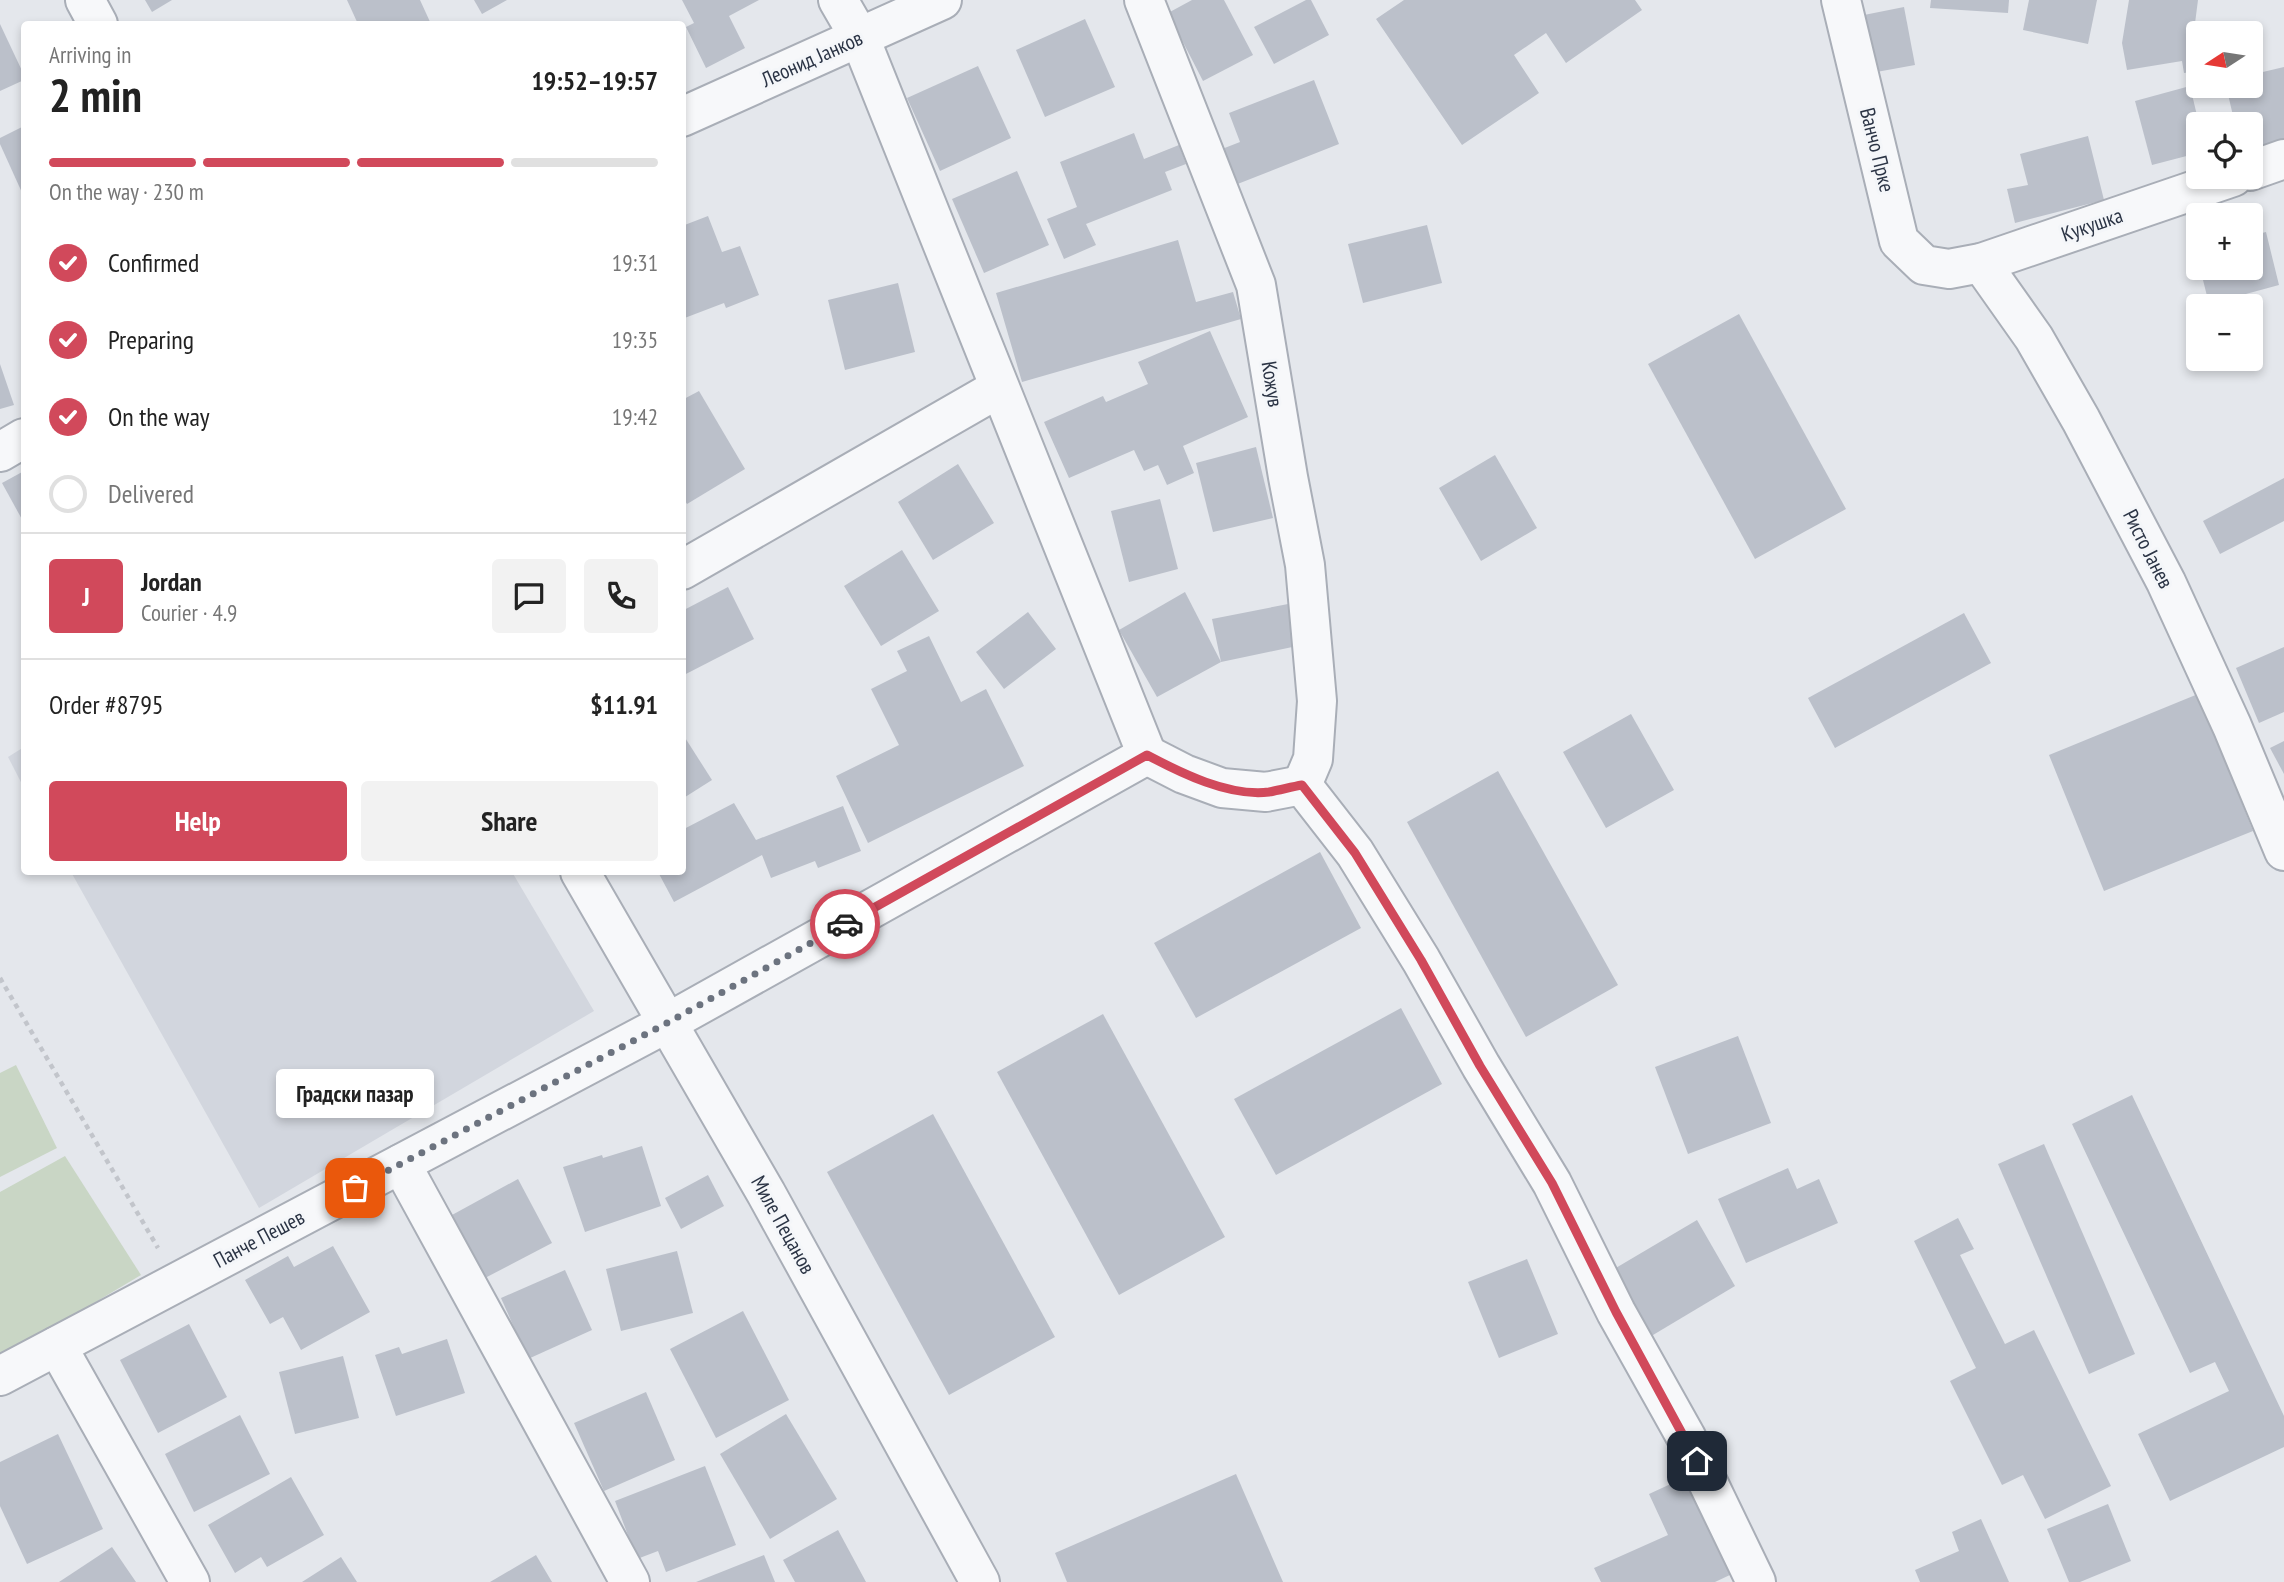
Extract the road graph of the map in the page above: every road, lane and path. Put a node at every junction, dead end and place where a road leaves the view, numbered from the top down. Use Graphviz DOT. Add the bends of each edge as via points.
graph roads {
  1 [pos="85,0"];
  2 [pos="838,0"];
  3 [pos="942,0"];
  4 [pos="1144,0"];
  5 [pos="1841,0"];
  6 [pos="96,21"];
  7 [pos="860,38"];
  8 [pos="686,115"];
  9 [pos="2284,159"];
  10 [pos="2263,166"];
  11 [pos="2197,189"];
  12 [pos="1965,266"];
  13 [pos="999,388"];
  14 [pos="21,440"];
  15 [pos="0,452"];
  16 [pos="686,568"];
  17 [pos="1147,755"];
  18 [pos="1302,785"];
  19 [pos="2284,851"];
  20 [pos="582,875"];
  21 [pos="0,978"];
  22 [pos="667,1023"];
  23 [pos="401,1164"];
  24 [pos="178,1282"];
  25 [pos="57,1346"];
  26 [pos="0,1376"];
  27 [pos="190,1582"];
  28 [pos="630,1582"];
  29 [pos="980,1582"];
  30 [pos="1756,1582"];
  1 -- 6 [label="street"];
  2 -- 7 [label="street"];
  3 -- 7 [label="street, Леонид Јанков"];
  4 -- 18 [label="street, Кожув" via="1256,285 1305,565 1317,701 1313,759"];
  5 -- 12 [label="street, Ванчо Прке" via="1899,241 1924,265"];
  7 -- 8 [label="street, Леонид Јанков"];
  7 -- 13 [label="street"];
  9 -- 10 [label="street"];
  11 -- 12 [label="street, Кукушка"];
  12 -- 19 [label="street, Ристо Јанев" via="2034,338 2081,421 2166,582"];
  13 -- 16 [label="street"];
  13 -- 17 [label="street"];
  14 -- 15 [label="street"];
  17 -- 18 [label="street" via="1222,788 1266,792"];
  17 -- 22 [label="street, Панче Пешев"];
  18 -- 30 [label="street" via="1355,853 1552,1183 1616,1312 1686,1437"];
  20 -- 22 [label="street, Миле Пецанов"];
  21 -- 24 [label="path"];
  22 -- 23 [label="street, Панче Пешев"];
  22 -- 29 [label="street, Миле Пецанов"];
  23 -- 24 [label="street, Панче Пешев"];
  23 -- 28 [label="street"];
  24 -- 25 [label="street, Панче Пешев"];
  25 -- 26 [label="street, Панче Пешев"];
  25 -- 27 [label="street"];
}
